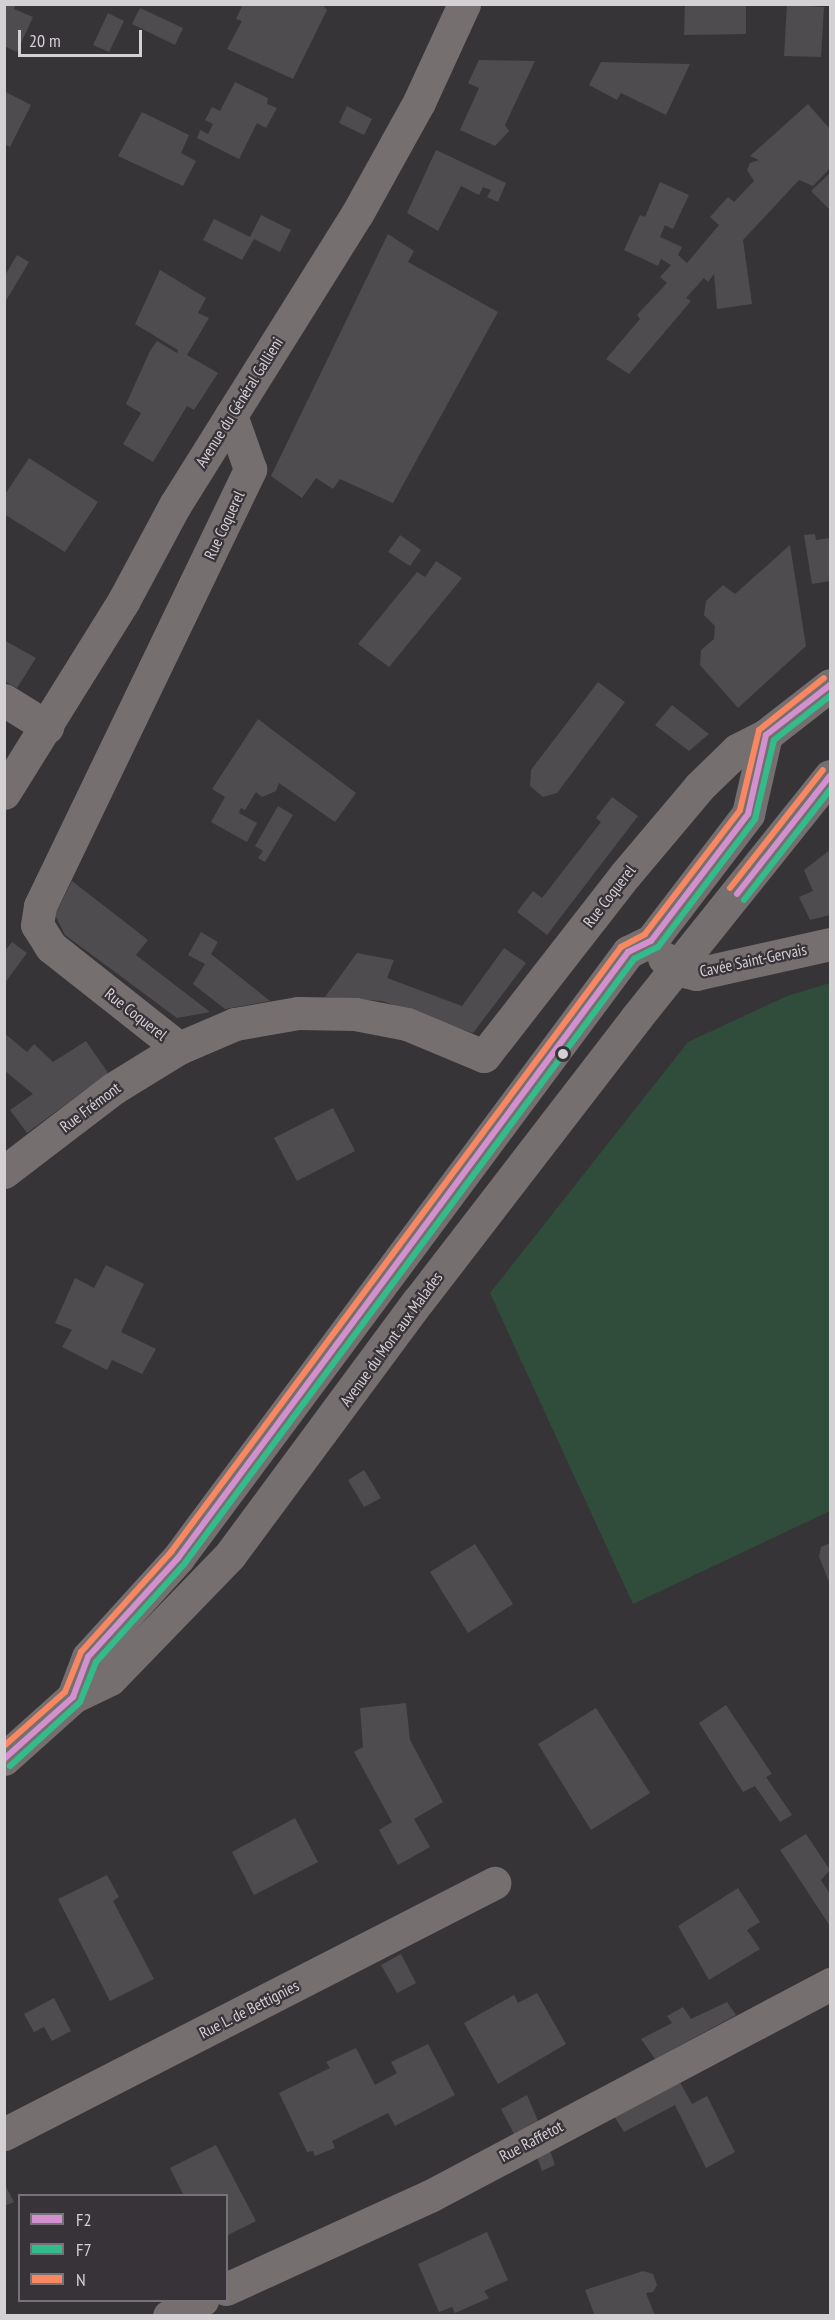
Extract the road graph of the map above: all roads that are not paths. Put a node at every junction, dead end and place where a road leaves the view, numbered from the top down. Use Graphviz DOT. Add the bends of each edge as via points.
graph roads {
  1 [pos="464,4"];
  2 [pos="231,415"];
  3 [pos="831,685"];
  4 [pos="4,700"];
  5 [pos="46,727"];
  6 [pos="766,735"];
  7 [pos="831,776"];
  8 [pos="4,793"];
  9 [pos="651,941"];
  10 [pos="831,944"];
  11 [pos="680,963"];
  12 [pos="179,1048"];
  13 [pos="4,1172"];
  14 [pos="73,1697"];
  15 [pos="4,1760"];
  16 [pos="494,1883"];
  17 [pos="831,1984"];
  18 [pos="4,2134"];
  19 [pos="228,2288"];
  20 [pos="200,2302"];
  21 [pos="169,2316"];
  1 -- 2 [label="street, Avenue du Général Gallieni" via="419,102 362,203"];
  2 -- 5 [label="street, Avenue du Général Gallieni"];
  2 -- 12 [label="street, Rue Coquerel" via="250,469 40,906 37,925 51,947"];
  3 -- 6 [label="street"];
  4 -- 5 [label="street"];
  5 -- 8 [label="street, Avenue du Général Gallieni"];
  6 -- 9 [label="street" via="748,814"];
  6 -- 12 [label="street, Rue Coquerel" via="737,750 699,787 484,1056 407,1024 355,1014 298,1013 235,1024"];
  7 -- 11 [label="street, Avenue du Mont aux Malades"];
  9 -- 11 [label="street"];
  9 -- 14 [label="street, Avenue du Mont aux Malades" via="628,952 178,1558 88,1658"];
  10 -- 11 [label="street, Cavée Saint-Gervais" via="696,974"];
  11 -- 14 [label="street, Avenue du Mont aux Malades" via="418,1300 231,1555 110,1679"];
  12 -- 13 [label="street, Rue Frémont" via="114,1088"];
  14 -- 15 [label="street, Avenue du Mont aux Malades"];
  16 -- 18 [label="street, Rue L. de Bettignies"];
  17 -- 19 [label="street, Rue Raffetot" via="430,2196"];
  20 -- 21 [label="street"];
}
